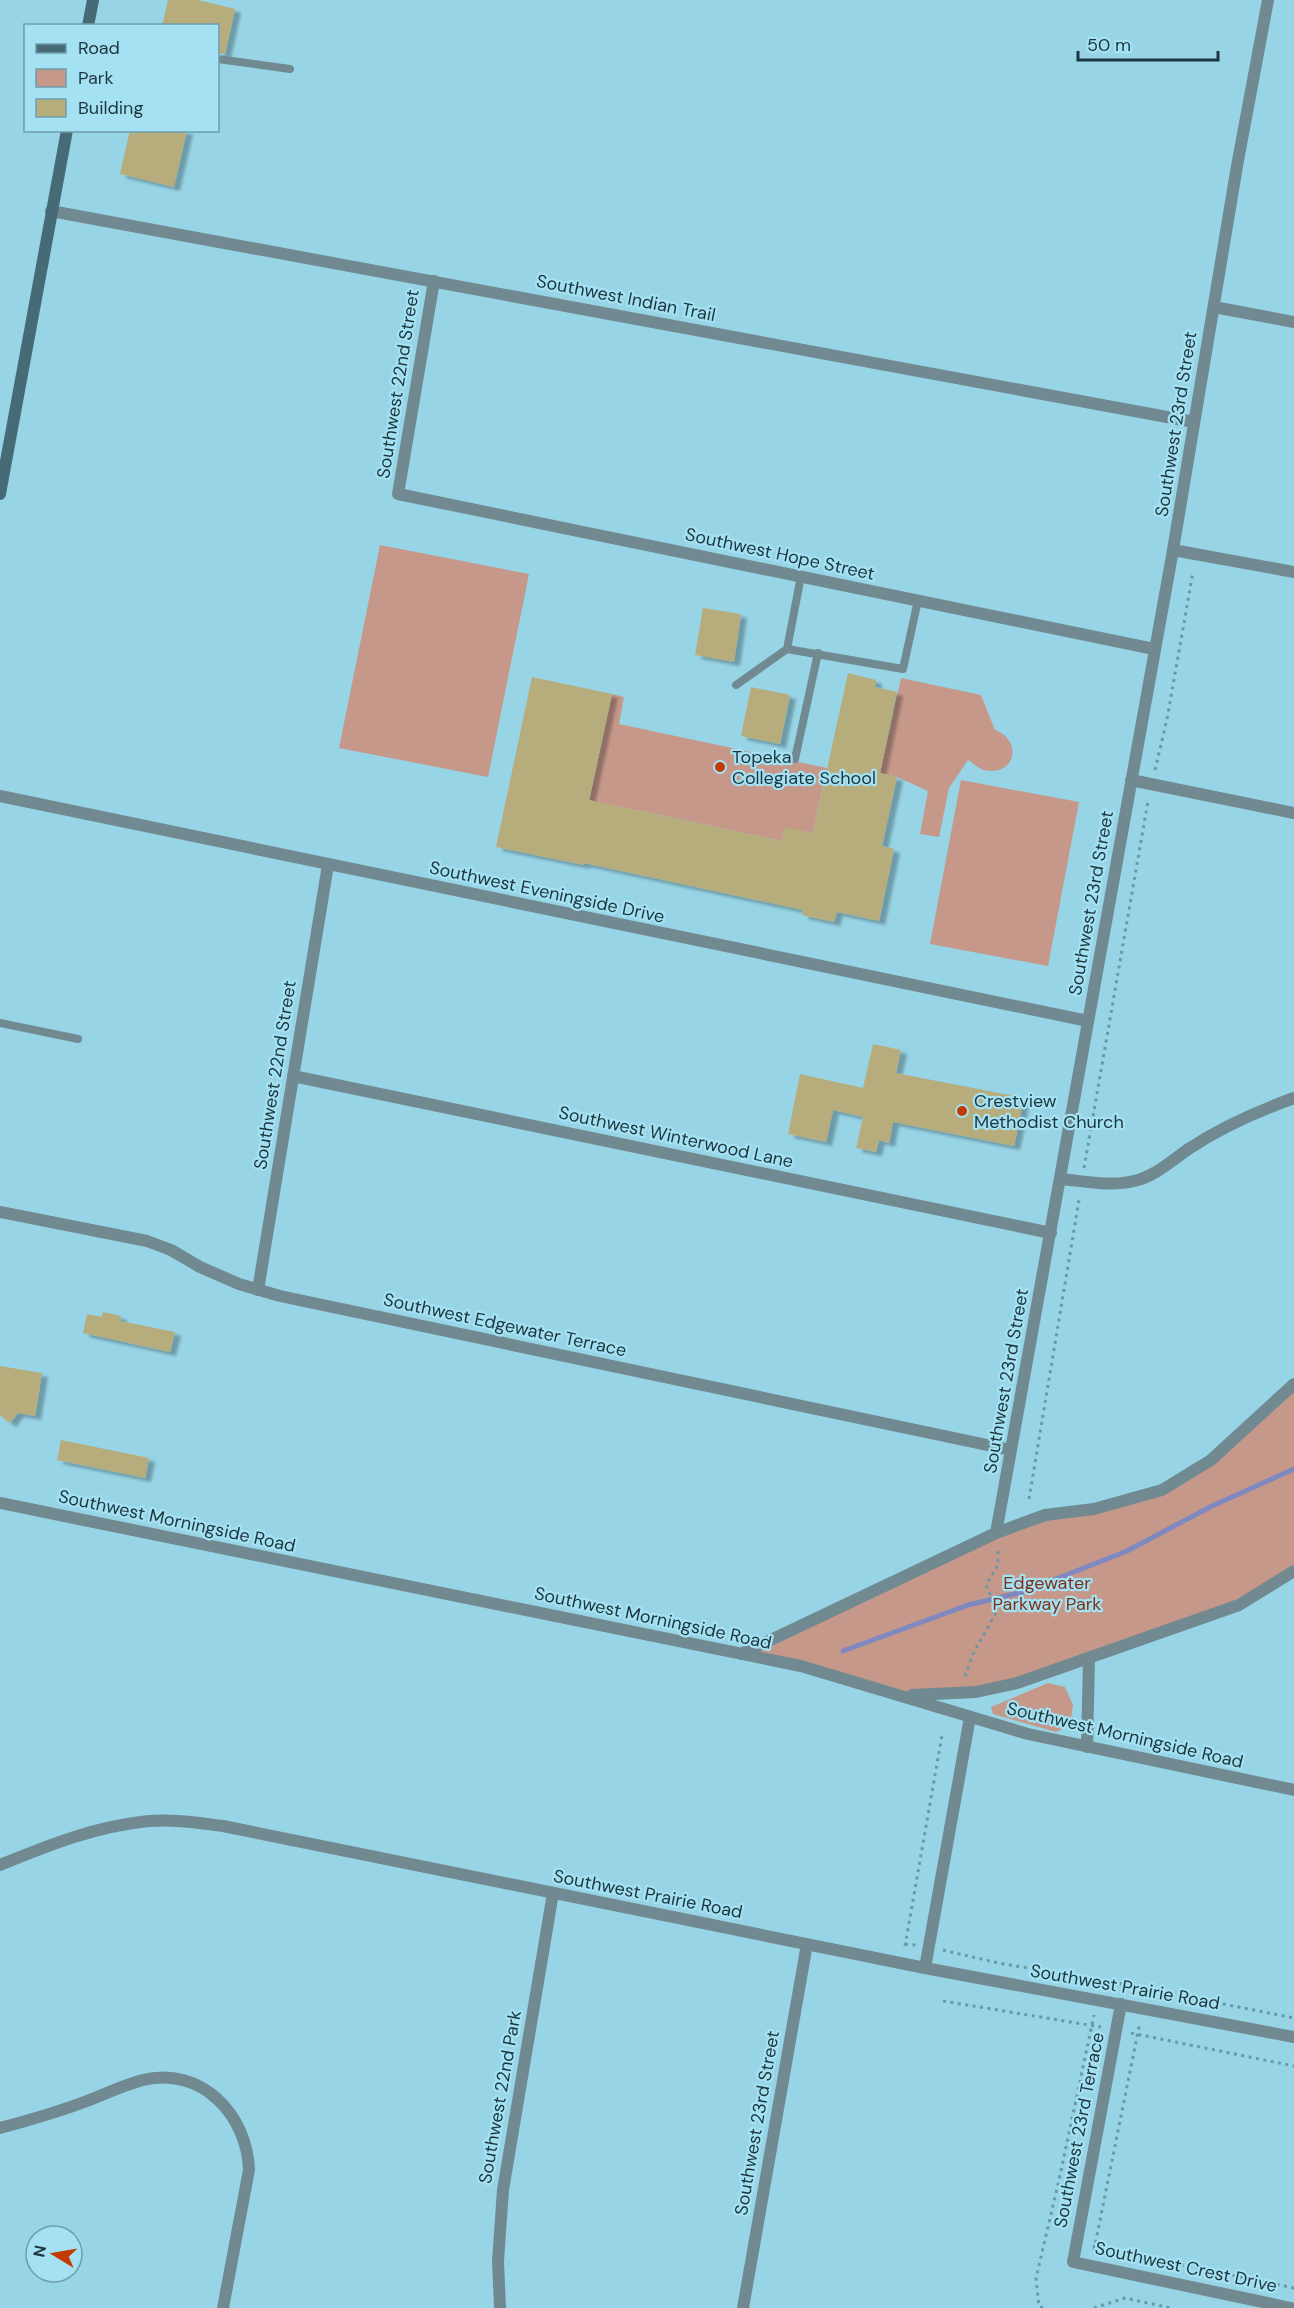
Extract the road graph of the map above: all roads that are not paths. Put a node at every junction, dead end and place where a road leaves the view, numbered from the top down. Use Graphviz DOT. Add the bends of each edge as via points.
graph roads {
  1 [pos="93,0"];
  2 [pos="1268,0"];
  3 [pos="88,24"];
  4 [pos="219,59"];
  5 [pos="290,69"];
  6 [pos="67,132"];
  7 [pos="51,211"];
  8 [pos="434,280"];
  9 [pos="1214,307"];
  10 [pos="1294,322"];
  11 [pos="1194,422"];
  12 [pos="3,460"];
  13 [pos="0,494"];
  14 [pos="398,494"];
  15 [pos="1173,550"];
  16 [pos="1294,572"];
  17 [pos="801,576"];
  18 [pos="918,600"];
  19 [pos="787,649"];
  20 [pos="1155,649"];
  21 [pos="818,653"];
  22 [pos="736,685"];
  23 [pos="795,759"];
  24 [pos="1131,780"];
  25 [pos="0,796"];
  26 [pos="1294,813"];
  27 [pos="328,865"];
  28 [pos="1088,1022"];
  29 [pos="0,1023"];
  30 [pos="78,1039"];
  31 [pos="293,1076"];
  32 [pos="1294,1098"];
  33 [pos="1060,1179"];
  34 [pos="0,1212"];
  35 [pos="1051,1233"];
  36 [pos="258,1290"];
  37 [pos="1294,1384"];
  38 [pos="1011,1450"];
  39 [pos="0,1503"];
  40 [pos="996,1533"];
  41 [pos="1294,1571"];
  42 [pos="741,1654"];
  43 [pos="1089,1658"];
  44 [pos="908,1697"];
  45 [pos="970,1717"];
  46 [pos="1088,1747"];
  47 [pos="1294,1790"];
  48 [pos="0,1865"];
  49 [pos="553,1893"];
  50 [pos="807,1944"];
  51 [pos="925,1968"];
  52 [pos="1121,2004"];
  53 [pos="1294,2037"];
  54 [pos="0,2128"];
  55 [pos="1073,2262"];
  56 [pos="223,2308"];
  57 [pos="500,2308"];
  58 [pos="743,2308"];
  59 [pos="1291,2308"];
  1 -- 3 [label="main road"];
  2 -- 9 [label="street, Southwest 23rd Street"];
  4 -- 5 [label="lane"];
  6 -- 7 [label="main road"];
  7 -- 8 [label="street, Southwest Indian Trail"];
  7 -- 12 [label="main road"];
  8 -- 11 [label="street, Southwest Indian Trail"];
  8 -- 14 [label="street, Southwest 22nd Street"];
  9 -- 10 [label="street"];
  9 -- 11 [label="street, Southwest 23rd Street"];
  11 -- 15 [label="street, Southwest 23rd Street"];
  12 -- 13 [label="main road"];
  14 -- 17 [label="street, Southwest Hope Street"];
  15 -- 16 [label="street"];
  15 -- 20 [label="street, Southwest 23rd Street"];
  17 -- 18 [label="street, Southwest Hope Street"];
  17 -- 19 [label="lane"];
  18 -- 20 [label="street, Southwest Hope Street"];
  18 -- 21 [label="lane" via="903,669"];
  19 -- 21 [label="lane"];
  19 -- 22 [label="lane"];
  20 -- 24 [label="street, Southwest 23rd Street"];
  21 -- 23 [label="lane"];
  24 -- 26 [label="street"];
  24 -- 28 [label="street, Southwest 23rd Street"];
  25 -- 27 [label="street, Southwest Eveningside Drive"];
  27 -- 28 [label="street, Southwest Eveningside Drive"];
  27 -- 31 [label="street, Southwest 22nd Street"];
  28 -- 33 [label="street, Southwest 23rd Street"];
  29 -- 30 [label="lane"];
  31 -- 35 [label="street, Southwest Winterwood Lane"];
  31 -- 36 [label="street, Southwest 22nd Street"];
  32 -- 33 [label="street" via="1221,1129 1135,1181 1114,1184"];
  33 -- 35 [label="street, Southwest 23rd Street"];
  34 -- 36 [label="street, Southwest Edgewater Terrace" via="147,1241"];
  35 -- 38 [label="street, Southwest 23rd Street"];
  36 -- 38 [label="street, Southwest Edgewater Terrace"];
  37 -- 40 [label="street" via="1211,1460 1162,1490 1094,1509 1045,1515"];
  38 -- 40 [label="street, Southwest 23rd Street"];
  39 -- 42 [label="street, Southwest Morningside Road"];
  40 -- 42 [label="street"];
  41 -- 43 [label="street" via="1239,1605"];
  42 -- 44 [label="street, Southwest Morningside Road" via="801,1666"];
  43 -- 44 [label="street" via="996,1688 915,1693"];
  43 -- 46 [label="street"];
  44 -- 45 [label="street, Southwest Morningside Road"];
  45 -- 46 [label="street, Southwest Morningside Road"];
  45 -- 51 [label="street"];
  46 -- 47 [label="street, Southwest Morningside Road"];
  48 -- 49 [label="street, Southwest Prairie Road" via="89,1831 151,1821 184,1821"];
  49 -- 50 [label="street, Southwest Prairie Road"];
  49 -- 57 [label="street, Southwest 22nd Park" via="503,2190 498,2261"];
  50 -- 51 [label="street, Southwest Prairie Road"];
  50 -- 58 [label="street, Southwest 23rd Street"];
  51 -- 52 [label="street, Southwest Prairie Road"];
  52 -- 53 [label="street, Southwest Prairie Road"];
  52 -- 55 [label="street, Southwest 23rd Terrace"];
  54 -- 56 [label="street" via="46,2116 143,2080 180,2080 220,2101 242,2130 249,2170"];
  55 -- 59 [label="street, Southwest Crest Drive"];
}
